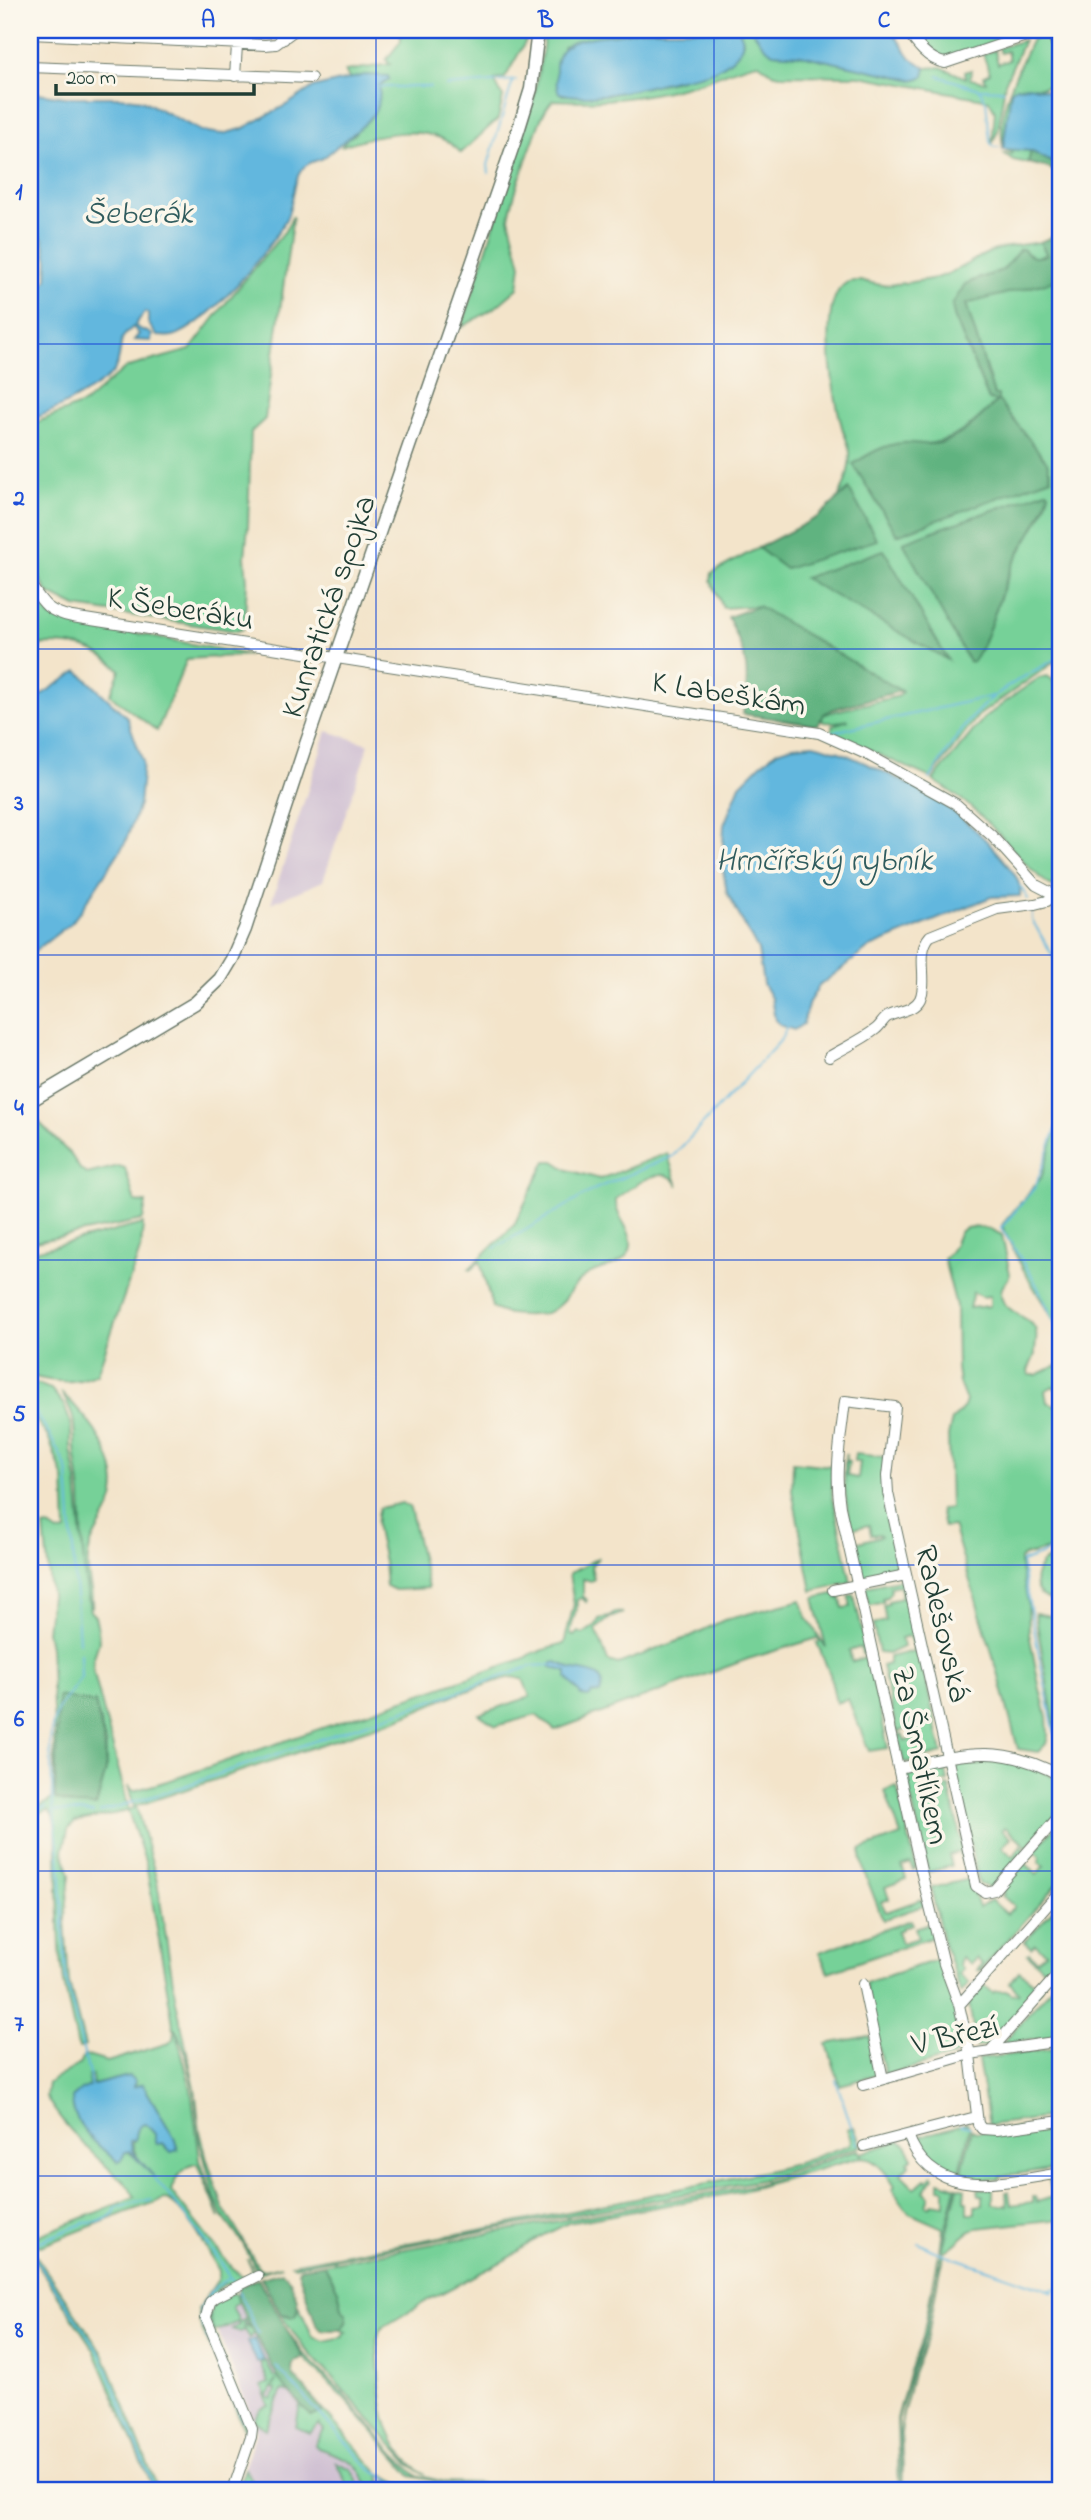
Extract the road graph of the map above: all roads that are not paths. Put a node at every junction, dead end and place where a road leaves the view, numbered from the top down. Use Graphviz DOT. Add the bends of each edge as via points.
graph roads {
  1 [pos="238,30"];
  2 [pos="277,30"];
  3 [pos="295,30"];
  4 [pos="538,30"];
  5 [pos="907,30"];
  6 [pos="1044,30"];
  7 [pos="1051,30"];
  8 [pos="1030,32"];
  9 [pos="30,34"];
  10 [pos="284,39"];
  11 [pos="237,44"];
  12 [pos="1061,57"];
  13 [pos="30,67"];
  14 [pos="235,76"];
  15 [pos="311,78"];
  16 [pos="30,584"];
  17 [pos="344,635"];
  18 [pos="315,655"];
  19 [pos="337,658"];
  20 [pos="361,662"];
  21 [pos="327,684"];
  22 [pos="1057,897"];
  23 [pos="829,1057"];
  24 [pos="30,1101"];
  25 [pos="845,1401"];
  26 [pos="906,1575"];
  27 [pos="858,1584"];
  28 [pos="833,1590"];
  29 [pos="947,1757"];
  30 [pos="898,1768"];
  31 [pos="1061,1776"];
  32 [pos="1061,1814"];
  33 [pos="1061,1890"];
  34 [pos="1061,1971"];
  35 [pos="863,1984"];
  36 [pos="959,2005"];
  37 [pos="1061,2041"];
  38 [pos="991,2050"];
  39 [pos="970,2054"];
  40 [pos="883,2079"];
  41 [pos="863,2085"];
  42 [pos="976,2117"];
  43 [pos="1061,2122"];
  44 [pos="908,2135"];
  45 [pos="864,2146"];
  46 [pos="1061,2173"];
  47 [pos="258,2276"];
  48 [pos="233,2490"];
  1 -- 11 [label="street"];
  2 -- 10 [label="street"];
  3 -- 10 [label="street"];
  4 -- 17 [label="main road, Kunratická spojka" via="524,114"];
  5 -- 8 [label="street" via="916,45 936,61 945,62"];
  6 -- 8 [label="street"];
  7 -- 12 [label="street"];
  9 -- 11 [label="street"];
  10 -- 11 [label="street" via="276,44"];
  11 -- 14 [label="street"];
  13 -- 14 [label="street"];
  14 -- 15 [label="street"];
  16 -- 18 [label="street, K Šeberáku" via="54,613"];
  17 -- 19 [label="main road, Kunratická spojka"];
  17 -- 20 [label="street" via="345,650"];
  18 -- 19 [label="street, K Šeberáku"];
  18 -- 21 [label="street" via="322,662"];
  19 -- 20 [label="street, K Labeškám"];
  19 -- 21 [label="main road, Kunratická spojka"];
  20 -- 22 [label="street, K Labeškám" via="819,733 956,804 1036,885"];
  21 -- 24 [label="main road, Kunratická spojka" via="245,929 227,969 195,1003"];
  22 -- 23 [label="street" via="997,909 930,936 923,949 919,1001"];
  25 -- 26 [label="street, Radešovská" via="895,1408 888,1493"];
  25 -- 27 [label="street, Za Šmatlíkem" via="837,1490"];
  26 -- 27 [label="street"];
  26 -- 29 [label="street, Radešovská"];
  27 -- 28 [label="street"];
  27 -- 30 [label="street, Za Šmatlíkem"];
  29 -- 30 [label="street"];
  29 -- 31 [label="street" via="1013,1755"];
  29 -- 32 [label="street, Radešovská" via="976,1886 985,1892 994,1890"];
  30 -- 36 [label="street, Za Šmatlíkem" via="944,1964"];
  33 -- 36 [label="street"];
  34 -- 38 [label="street"];
  35 -- 40 [label="street"];
  36 -- 39 [label="street, Za Šmatlíkem"];
  37 -- 38 [label="street, V Březí"];
  38 -- 39 [label="street, V Březí"];
  39 -- 40 [label="street, V Březí"];
  39 -- 42 [label="street, Za Šmatlíkem"];
  40 -- 41 [label="street, V Březí"];
  42 -- 43 [label="street" via="982,2129 988,2130"];
  42 -- 44 [label="street"];
  44 -- 45 [label="street"];
  44 -- 46 [label="street" via="917,2155 931,2169 958,2183 984,2184"];
  47 -- 48 [label="street" via="216,2297 206,2309 252,2429"];
}
